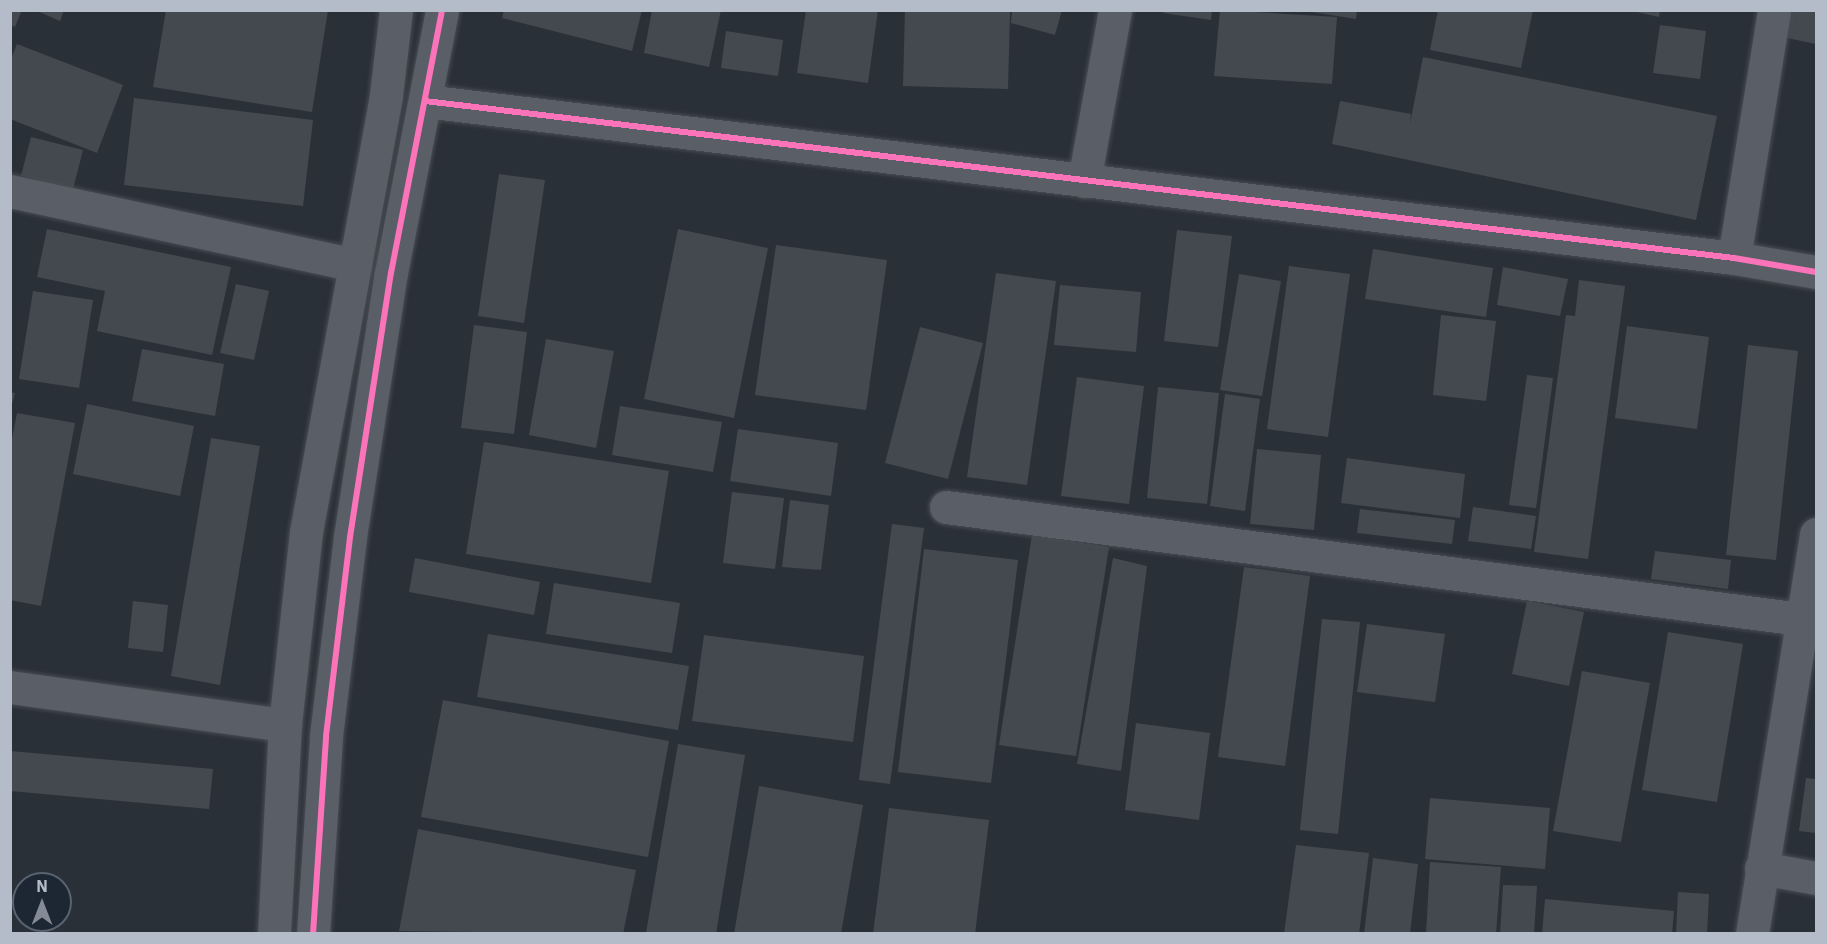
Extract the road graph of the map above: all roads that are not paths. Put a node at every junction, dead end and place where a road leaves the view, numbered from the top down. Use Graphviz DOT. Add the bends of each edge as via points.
graph roads {
  1 [pos="396,10"];
  2 [pos="442,10"];
  3 [pos="1115,10"];
  4 [pos="1774,10"];
  5 [pos="424,101"];
  6 [pos="1084,181"];
  7 [pos="10,191"];
  8 [pos="1734,258"];
  9 [pos="355,265"];
  10 [pos="1816,272"];
  11 [pos="946,507"];
  12 [pos="1816,534"];
  13 [pos="1800,619"];
  14 [pos="10,687"];
  15 [pos="285,725"];
  16 [pos="1761,868"];
  17 [pos="1816,878"];
  18 [pos="274,933"];
  19 [pos="313,933"];
  20 [pos="1752,933"];
  1 -- 9 [label="street" via="386,95"];
  2 -- 5 [label="street"];
  3 -- 6 [label="street"];
  4 -- 8 [label="street"];
  5 -- 6 [label="street"];
  5 -- 19 [label="street" via="391,273 350,537 326,736"];
  6 -- 8 [label="street"];
  7 -- 9 [label="street"];
  8 -- 10 [label="street"];
  9 -- 15 [label="street" via="306,532"];
  11 -- 13 [label="street"];
  12 -- 13 [label="street"];
  13 -- 16 [label="street"];
  14 -- 15 [label="street"];
  15 -- 18 [label="street"];
  16 -- 17 [label="street"];
  16 -- 20 [label="street"];
}
